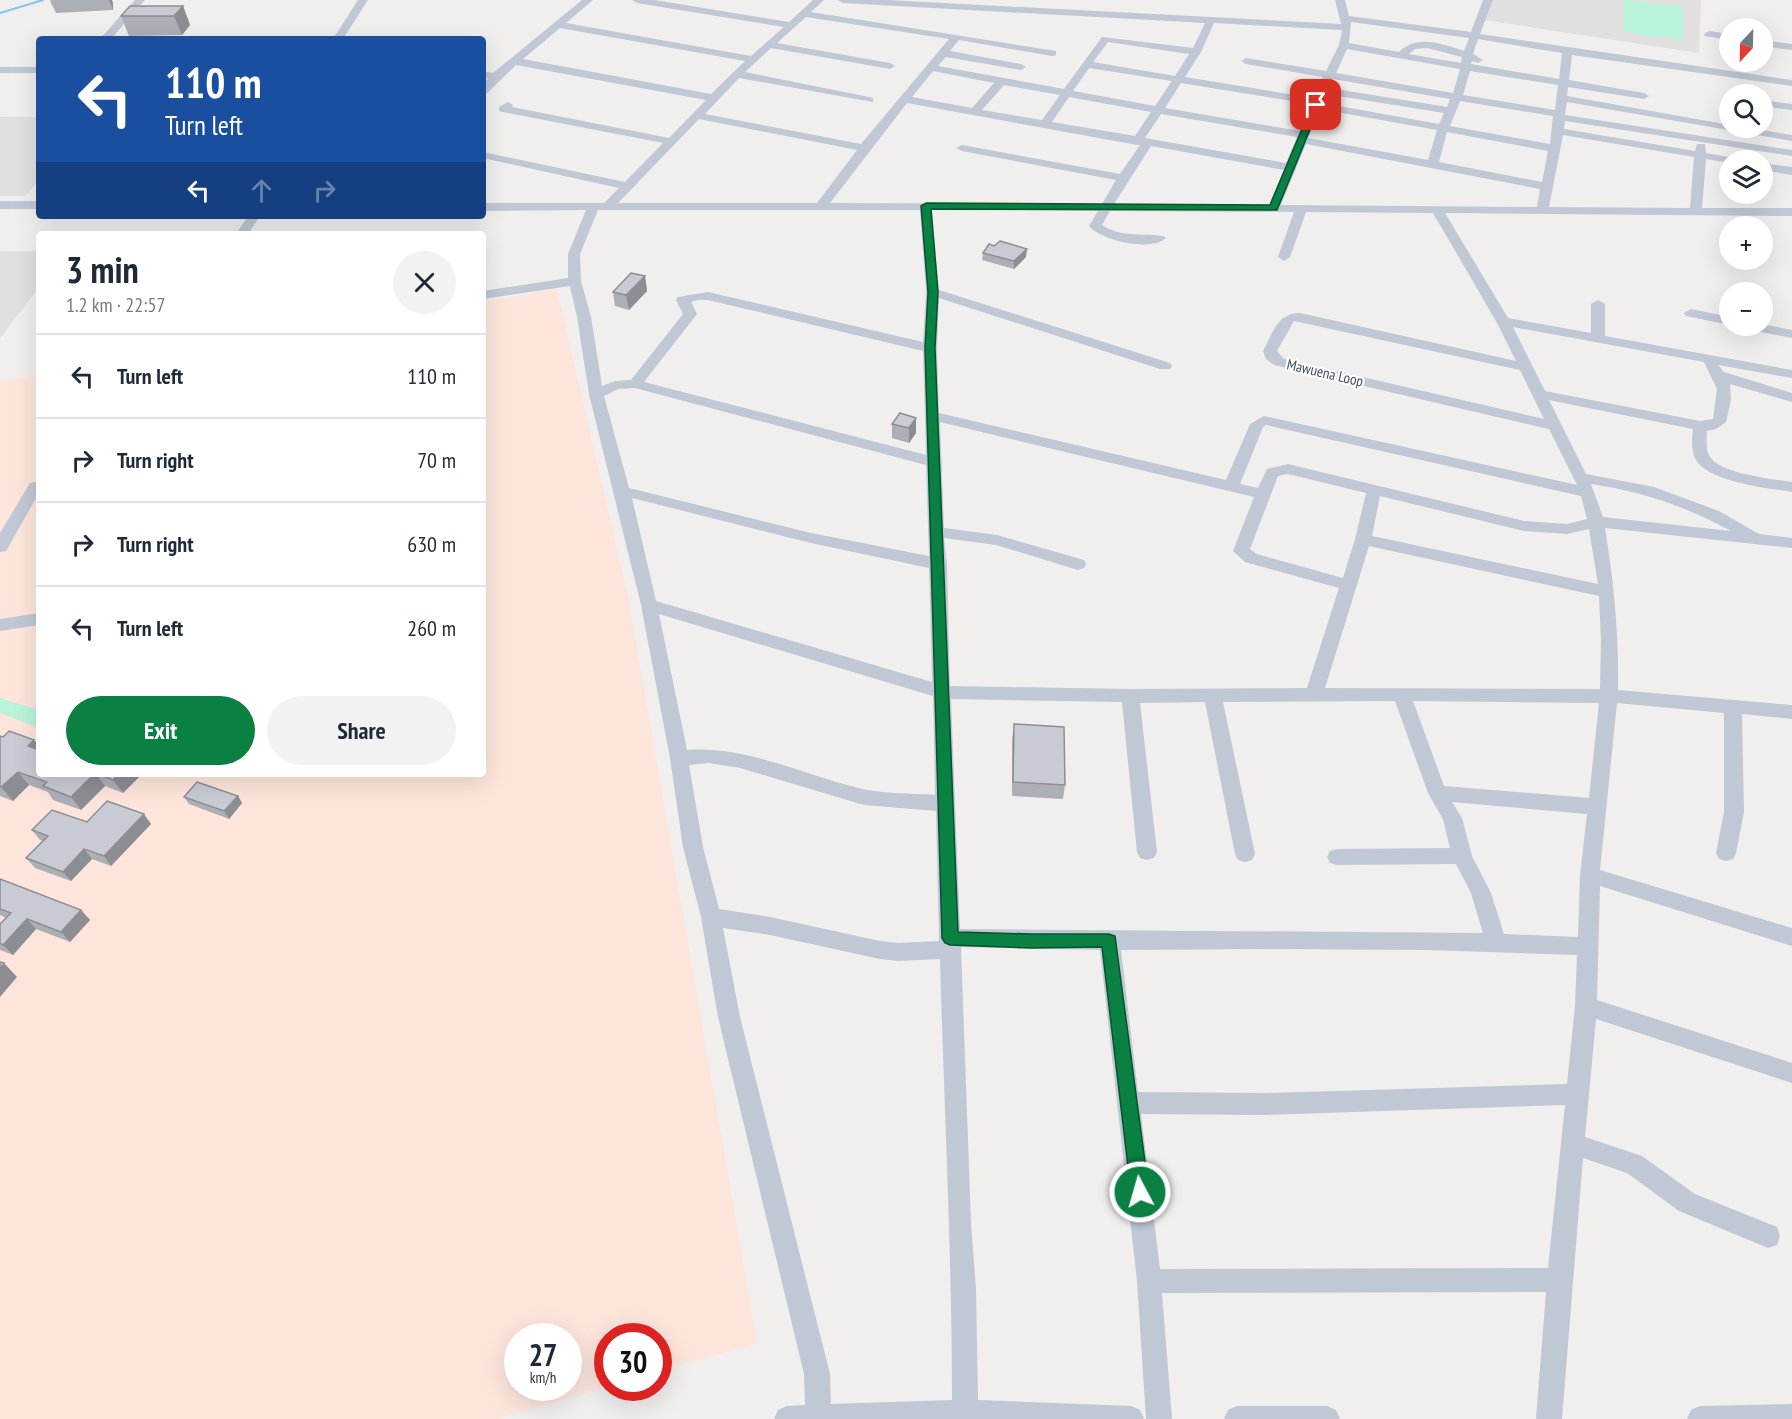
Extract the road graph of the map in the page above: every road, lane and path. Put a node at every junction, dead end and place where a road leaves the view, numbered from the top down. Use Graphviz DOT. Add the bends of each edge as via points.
graph roads {
  1 [pos="140,0"];
  2 [pos="363,0"];
  3 [pos="588,0"];
  4 [pos="637,0"];
  5 [pos="819,0"];
  6 [pos="843,0"];
  7 [pos="1340,0"];
  8 [pos="1488,0"];
  9 [pos="983,5"];
  10 [pos="805,14"];
  11 [pos="1211,20"];
  12 [pos="1346,23"];
  13 [pos="559,25"];
  14 [pos="792,25"];
  15 [pos="1441,30"];
  16 [pos="1709,34"];
  17 [pos="1719,35"];
  18 [pos="108,36"];
  19 [pos="340,36"];
  20 [pos="1474,36"];
  21 [pos="956,37"];
  22 [pos="1773,44"];
  23 [pos="770,45"];
  24 [pos="1344,45"];
  25 [pos="1434,47"];
  26 [pos="1792,47"];
  27 [pos="1567,51"];
  28 [pos="1196,52"];
  29 [pos="943,53"];
  30 [pos="1052,53"];
  31 [pos="1401,56"];
  32 [pos="1467,56"];
  33 [pos="752,59"];
  34 [pos="514,61"];
  35 [pos="1246,61"];
  36 [pos="1086,64"];
  37 [pos="890,66"];
  38 [pos="1021,67"];
  39 [pos="932,68"];
  40 [pos="1465,68"];
  41 [pos="0,70"];
  42 [pos="36,70"];
  43 [pos="736,74"];
  44 [pos="1506,74"];
  45 [pos="1330,75"];
  46 [pos="486,76"];
  47 [pos="495,77"];
  48 [pos="1177,79"];
  49 [pos="1000,81"];
  50 [pos="1562,83"];
  51 [pos="1792,84"];
  52 [pos="486,88"];
  53 [pos="1323,90"];
  54 [pos="1065,93"];
  55 [pos="714,98"];
  56 [pos="1457,98"];
  57 [pos="1560,98"];
  58 [pos="903,99"];
  59 [pos="869,100"];
  60 [pos="1316,104"];
  61 [pos="1773,104"];
  62 [pos="1792,107"];
  63 [pos="511,108"];
  64 [pos="976,110"];
  65 [pos="1158,110"];
  66 [pos="1451,111"];
  67 [pos="1644,113"];
  68 [pos="695,115"];
  69 [pos="1558,116"];
  70 [pos="1702,123"];
  71 [pos="1044,124"];
  72 [pos="1443,128"];
  73 [pos="1630,128"];
  74 [pos="1644,130"];
  75 [pos="1558,131"];
  76 [pos="1303,137"];
  77 [pos="1792,138"];
  78 [pos="1700,139"];
  79 [pos="669,141"];
  80 [pos="1142,142"];
  81 [pos="1629,143"];
  82 [pos="864,148"];
  83 [pos="962,148"];
  84 [pos="1553,148"];
  85 [pos="1792,153"];
  86 [pos="486,156"];
  87 [pos="1702,156"];
  88 [pos="1719,158"];
  89 [pos="1433,164"];
  90 [pos="1289,167"];
  91 [pos="1773,168"];
  92 [pos="1792,171"];
  93 [pos="1124,178"];
  94 [pos="627,186"];
  95 [pos="1546,186"];
  96 [pos="0,205"];
  97 [pos="36,206"];
  98 [pos="600,206"];
  99 [pos="821,206"];
  100 [pos="926,206"];
  101 [pos="486,207"];
  102 [pos="1106,208"];
  103 [pos="1274,208"];
  104 [pos="1301,209"];
  105 [pos="1437,210"];
  106 [pos="1542,210"];
  107 [pos="1696,211"];
  108 [pos="1791,212"];
  109 [pos="1160,237"];
  110 [pos="1284,257"];
  111 [pos="576,281"];
  112 [pos="933,292"];
  113 [pos="486,295"];
  114 [pos="1599,304"];
  115 [pos="1690,313"];
  116 [pos="1719,319"];
  117 [pos="1503,321"];
  118 [pos="1773,330"];
  119 [pos="1792,334"];
  120 [pos="1598,337"];
  121 [pos="930,348"];
  122 [pos="1710,358"];
  123 [pos="1165,366"];
  124 [pos="1526,367"];
  125 [pos="1792,374"];
  126 [pos="1717,375"];
  127 [pos="635,384"];
  128 [pos="596,394"];
  129 [pos="1540,394"];
  130 [pos="1792,398"];
  131 [pos="933,416"];
  132 [pos="1555,426"];
  133 [pos="1700,426"];
  134 [pos="935,462"];
  135 [pos="1585,485"];
  136 [pos="1232,486"];
  137 [pos="35,487"];
  138 [pos="1792,487"];
  139 [pos="1374,490"];
  140 [pos="622,491"];
  141 [pos="1262,494"];
  142 [pos="1596,522"];
  143 [pos="938,532"];
  144 [pos="1363,539"];
  145 [pos="1757,540"];
  146 [pos="1792,543"];
  147 [pos="0,548"];
  148 [pos="939,564"];
  149 [pos="1078,564"];
  150 [pos="1349,585"];
  151 [pos="1607,592"];
  152 [pos="649,605"];
  153 [pos="36,619"];
  154 [pos="0,625"];
  155 [pos="942,692"];
  156 [pos="1401,694"];
  157 [pos="1213,695"];
  158 [pos="1314,695"];
  159 [pos="1130,696"];
  160 [pos="1609,696"];
  161 [pos="1733,707"];
  162 [pos="1792,712"];
  163 [pos="679,758"];
  164 [pos="1437,793"];
  165 [pos="946,804"];
  166 [pos="1599,807"];
  167 [pos="1146,852"];
  168 [pos="1726,853"];
  169 [pos="1245,854"];
  170 [pos="1462,856"];
  171 [pos="1337,857"];
  172 [pos="1590,875"];
  173 [pos="711,917"];
  174 [pos="1792,937"];
  175 [pos="1109,940"];
  176 [pos="1496,941"];
  177 [pos="950,944"];
  178 [pos="1588,947"];
  179 [pos="1586,1006"];
  180 [pos="1792,1073"];
  181 [pos="1576,1094"];
  182 [pos="1130,1103"];
  183 [pos="1573,1144"];
  184 [pos="1768,1236"];
  185 [pos="1560,1280"];
  186 [pos="1149,1281"];
  187 [pos="965,1416"];
  188 [pos="1792,1417"];
  189 [pos="819,1418"];
  190 [pos="787,1419"];
  191 [pos="1131,1419"];
  192 [pos="1159,1419"];
  193 [pos="1237,1419"];
  194 [pos="1327,1419"];
  195 [pos="1549,1419"];
  196 [pos="1700,1419"];
  1 -- 18 [label="street"];
  2 -- 19 [label="street"];
  3 -- 13 [label="street"];
  4 -- 14 [label="street"];
  5 -- 10 [label="street"];
  6 -- 9 [label="street"];
  7 -- 12 [label="street"];
  8 -- 20 [label="street"];
  9 -- 11 [label="street"];
  10 -- 14 [label="street"];
  10 -- 21 [label="street"];
  11 -- 12 [label="street"];
  11 -- 28 [label="street"];
  12 -- 15 [label="street"];
  12 -- 24 [label="street"];
  13 -- 33 [label="street"];
  13 -- 34 [label="street"];
  14 -- 23 [label="street"];
  15 -- 20 [label="street"];
  15 -- 25 [label="street"];
  16 -- 17 [label="street"];
  20 -- 27 [label="street"];
  20 -- 32 [label="street"];
  21 -- 29 [label="street"];
  21 -- 30 [label="street"];
  22 -- 26 [label="street"];
  23 -- 33 [label="street"];
  23 -- 37 [label="street"];
  24 -- 31 [label="street"];
  24 -- 45 [label="street"];
  25 -- 31 [label="street" via="1411,47"];
  25 -- 32 [label="street"];
  27 -- 50 [label="street"];
  27 -- 51 [label="street" via="1738,81"];
  28 -- 36 [label="street" via="1112,39 1102,42"];
  28 -- 48 [label="street"];
  29 -- 38 [label="street"];
  29 -- 39 [label="street"];
  31 -- 40 [label="street"];
  32 -- 40 [label="street"];
  32 -- 44 [label="street"];
  33 -- 43 [label="street"];
  34 -- 47 [label="street"];
  34 -- 55 [label="street"];
  35 -- 45 [label="street"];
  36 -- 48 [label="street"];
  36 -- 54 [label="street"];
  39 -- 49 [label="street"];
  39 -- 58 [label="street"];
  40 -- 44 [label="street"];
  40 -- 56 [label="street"];
  41 -- 42 [label="street"];
  43 -- 55 [label="street"];
  43 -- 59 [label="street"];
  44 -- 50 [label="street"];
  45 -- 53 [label="street"];
  45 -- 56 [label="street"];
  46 -- 47 [label="street"];
  47 -- 52 [label="street"];
  48 -- 60 [label="street"];
  48 -- 65 [label="street"];
  49 -- 54 [label="street"];
  49 -- 64 [label="street"];
  50 -- 57 [label="street"];
  50 -- 67 [label="street" via="1644,91"];
  53 -- 60 [label="street"];
  53 -- 66 [label="street"];
  54 -- 65 [label="street"];
  54 -- 71 [label="street"];
  55 -- 68 [label="street"];
  56 -- 66 [label="street"];
  56 -- 69 [label="street"];
  57 -- 67 [label="street"];
  57 -- 69 [label="street"];
  58 -- 64 [label="street"];
  58 -- 82 [label="street"];
  60 -- 72 [label="street"];
  60 -- 76 [label="street"];
  61 -- 62 [label="street"];
  63 -- 79 [label="street"];
  64 -- 71 [label="street"];
  65 -- 76 [label="street"];
  65 -- 80 [label="street"];
  66 -- 72 [label="street"];
  67 -- 70 [label="street"];
  67 -- 74 [label="street"];
  68 -- 79 [label="street"];
  68 -- 82 [label="street"];
  69 -- 73 [label="street"];
  69 -- 75 [label="street"];
  70 -- 77 [label="street"];
  70 -- 78 [label="street"];
  71 -- 80 [label="street"];
  72 -- 84 [label="street"];
  72 -- 89 [label="street"];
  73 -- 74 [label="street"];
  73 -- 81 [label="street"];
  74 -- 78 [label="street"];
  75 -- 81 [label="street"];
  75 -- 84 [label="street"];
  76 -- 89 [label="street"];
  76 -- 90 [label="street"];
  78 -- 85 [label="street"];
  78 -- 87 [label="street"];
  79 -- 94 [label="street"];
  80 -- 90 [label="street"];
  80 -- 93 [label="street"];
  81 -- 87 [label="street"];
  82 -- 99 [label="street"];
  83 -- 93 [label="street"];
  84 -- 95 [label="street"];
  86 -- 94 [label="street"];
  87 -- 88 [label="street"];
  87 -- 107 [label="street"];
  89 -- 95 [label="street"];
  90 -- 103 [label="street"];
  91 -- 92 [label="street"];
  93 -- 102 [label="street"];
  94 -- 98 [label="street"];
  95 -- 106 [label="street"];
  96 -- 97 [label="street"];
  98 -- 99 [label="street"];
  98 -- 101 [label="street"];
  98 -- 111 [label="street" via="574,254"];
  99 -- 100 [label="street"];
  100 -- 102 [label="street"];
  100 -- 112 [label="street"];
  102 -- 103 [label="street"];
  102 -- 109 [label="street" via="1095,226 1106,235 1140,240"];
  103 -- 104 [label="street"];
  104 -- 105 [label="street"];
  104 -- 110 [label="street"];
  105 -- 106 [label="street"];
  105 -- 117 [label="street"];
  106 -- 107 [label="street"];
  107 -- 108 [label="street"];
  111 -- 113 [label="street"];
  111 -- 128 [label="street"];
  112 -- 121 [label="street"];
  112 -- 123 [label="street"];
  114 -- 120 [label="street"];
  115 -- 116 [label="street"];
  117 -- 120 [label="street"];
  117 -- 124 [label="street"];
  118 -- 119 [label="street"];
  120 -- 122 [label="street"];
  121 -- 127 [label="street" via="698,296 683,300 690,314"];
  121 -- 131 [label="street"];
  122 -- 125 [label="street"];
  122 -- 126 [label="street"];
  124 -- 129 [label="street"];
  124 -- 132 [label="street, Mawuena Loop" via="1300,316 1287,320 1270,351 1279,362"];
  126 -- 130 [label="street"];
  126 -- 133 [label="street" via="1724,388 1723,412 1719,422"];
  127 -- 128 [label="street" via="615,385"];
  127 -- 134 [label="street"];
  128 -- 140 [label="street"];
  129 -- 132 [label="street"];
  129 -- 133 [label="street"];
  131 -- 134 [label="street"];
  131 -- 136 [label="street"];
  132 -- 135 [label="street"];
  133 -- 138 [label="street" via="1701,451 1709,465 1727,473"];
  134 -- 143 [label="street"];
  135 -- 136 [label="street" via="1264,420 1257,424"];
  135 -- 142 [label="street"];
  135 -- 145 [label="street" via="1615,481 1667,497 1726,520"];
  136 -- 141 [label="street"];
  137 -- 147 [label="street"];
  139 -- 141 [label="street" via="1288,469 1272,472"];
  139 -- 142 [label="street" via="1524,526 1568,529"];
  139 -- 144 [label="street"];
  140 -- 148 [label="street" via="811,538"];
  140 -- 152 [label="street"];
  141 -- 150 [label="street" via="1241,551 1251,558"];
  142 -- 145 [label="street"];
  142 -- 151 [label="street"];
  143 -- 148 [label="street"];
  143 -- 149 [label="street" via="997,540"];
  144 -- 150 [label="street"];
  144 -- 151 [label="street"];
  145 -- 146 [label="street"];
  148 -- 155 [label="street"];
  150 -- 158 [label="street"];
  151 -- 160 [label="street"];
  152 -- 155 [label="street"];
  152 -- 163 [label="street"];
  153 -- 154 [label="street"];
  155 -- 159 [label="street"];
  155 -- 165 [label="street"];
  156 -- 158 [label="street"];
  156 -- 160 [label="street"];
  156 -- 164 [label="street"];
  157 -- 158 [label="street"];
  157 -- 159 [label="street"];
  157 -- 169 [label="street"];
  159 -- 167 [label="street"];
  160 -- 161 [label="street"];
  160 -- 166 [label="street"];
  161 -- 162 [label="street"];
  161 -- 168 [label="street" via="1734,812"];
  163 -- 165 [label="street" via="741,760 864,797"];
  163 -- 173 [label="street" via="693,847"];
  164 -- 166 [label="street"];
  164 -- 170 [label="street" via="1452,818"];
  165 -- 177 [label="street"];
  166 -- 172 [label="street"];
  170 -- 171 [label="street"];
  170 -- 176 [label="street" via="1481,893"];
  172 -- 174 [label="street"];
  172 -- 178 [label="street"];
  173 -- 177 [label="street" via="743,920 880,950 898,952"];
  173 -- 189 [label="street" via="729,1017 815,1365"];
  175 -- 176 [label="street"];
  175 -- 177 [label="street"];
  175 -- 182 [label="street"];
  176 -- 178 [label="street"];
  177 -- 187 [label="street" via="964,1289"];
  178 -- 179 [label="street"];
  179 -- 180 [label="street"];
  179 -- 181 [label="street"];
  181 -- 182 [label="street" via="1266,1104"];
  181 -- 183 [label="street"];
  182 -- 186 [label="street"];
  183 -- 184 [label="street" via="1634,1164 1688,1203"];
  183 -- 185 [label="street"];
  185 -- 186 [label="street"];
  185 -- 195 [label="street"];
  186 -- 192 [label="street"];
  187 -- 189 [label="street"];
  187 -- 191 [label="street"];
  188 -- 196 [label="street"];
  189 -- 190 [label="street"];
  193 -- 194 [label="street"];
}
